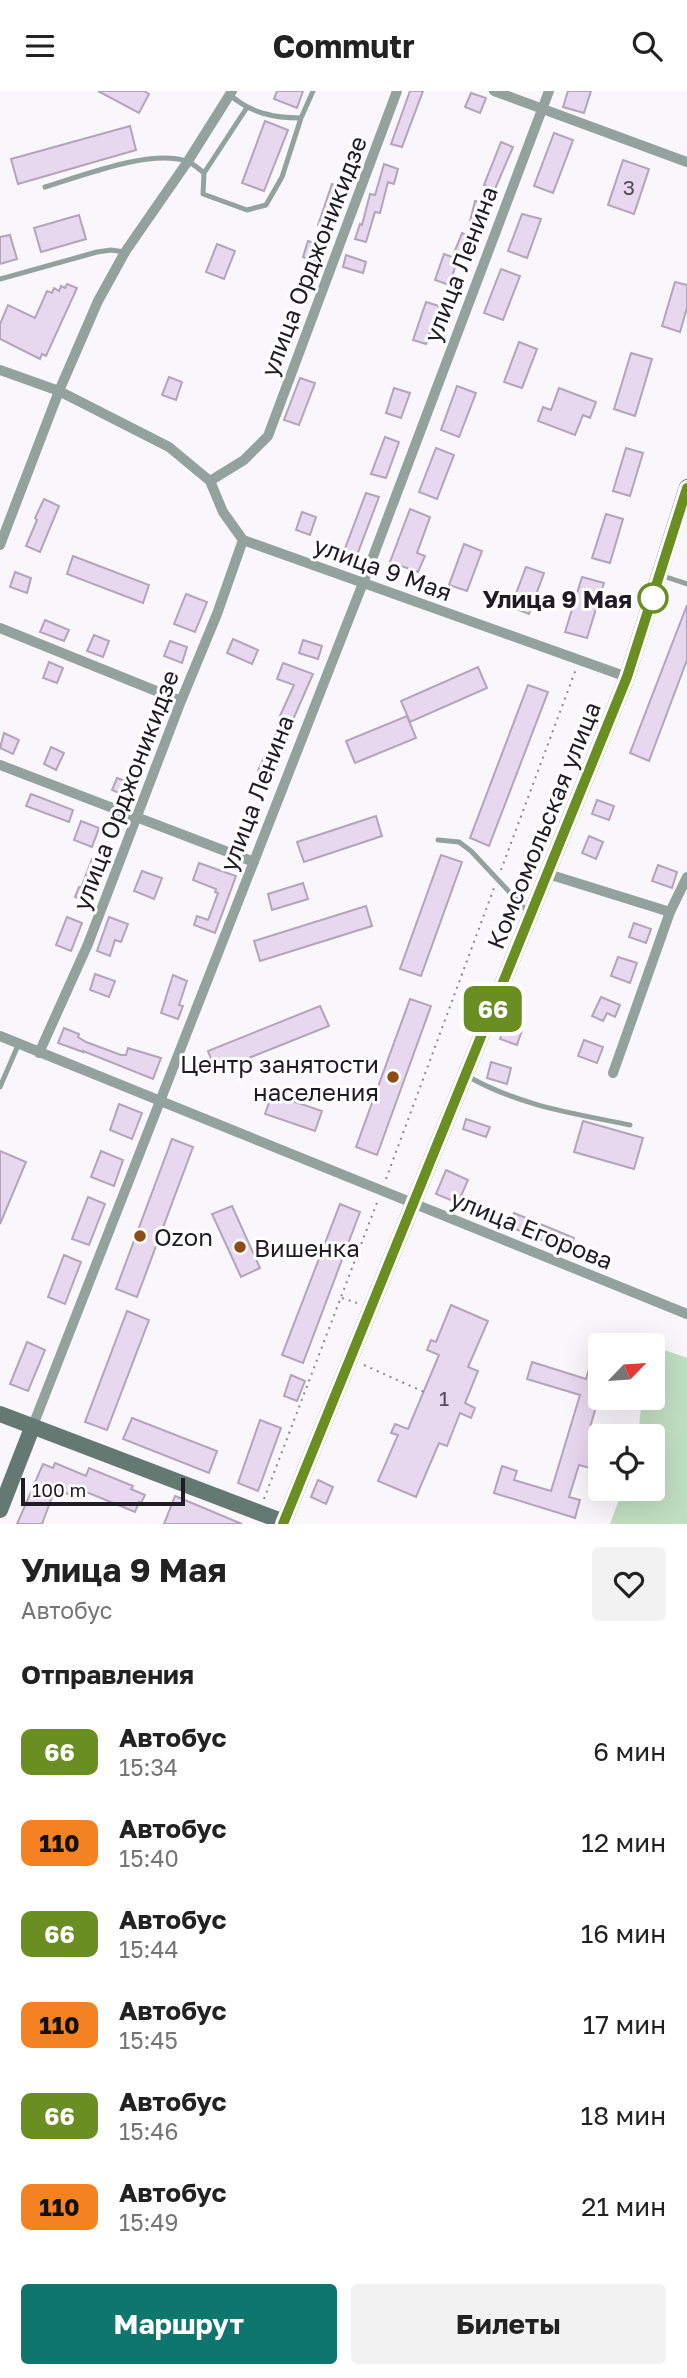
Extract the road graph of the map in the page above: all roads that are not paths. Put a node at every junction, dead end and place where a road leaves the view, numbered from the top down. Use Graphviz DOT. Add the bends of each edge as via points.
graph roads {
  1 [pos="313,91"];
  2 [pos="397,91"];
  3 [pos="494,91"];
  4 [pos="549,91"];
  5 [pos="230,93"];
  6 [pos="246,109"];
  7 [pos="543,110"];
  8 [pos="301,118"];
  9 [pos="188,161"];
  10 [pos="687,162"];
  11 [pos="205,173"];
  12 [pos="45,187"];
  13 [pos="125,252"];
  14 [pos="0,279"];
  15 [pos="0,370"];
  16 [pos="59,391"];
  17 [pos="210,481"];
  18 [pos="687,487"];
  19 [pos="243,540"];
  20 [pos="0,545"];
  21 [pos="660,575"];
  22 [pos="362,583"];
  23 [pos="687,584"];
  24 [pos="0,628"];
  25 [pos="627,677"];
  26 [pos="181,701"];
  27 [pos="0,765"];
  28 [pos="136,816"];
  29 [pos="438,839"];
  30 [pos="254,862"];
  31 [pos="548,874"];
  32 [pos="687,877"];
  33 [pos="670,912"];
  34 [pos="531,915"];
  35 [pos="0,1036"];
  36 [pos="19,1043"];
  37 [pos="39,1053"];
  38 [pos="613,1073"];
  39 [pos="466,1075"];
  40 [pos="0,1087"];
  41 [pos="159,1101"];
  42 [pos="629,1125"];
  43 [pos="413,1205"];
  44 [pos="687,1314"];
  45 [pos="0,1414"];
  46 [pos="32,1428"];
  47 [pos="0,1510"];
  48 [pos="284,1523"];
  1 -- 8 [label="lane"];
  2 -- 17 [label="street, улица Орджоникидзе" via="268,436 244,460"];
  3 -- 7 [label="street"];
  4 -- 7 [label="street, улица Ленина"];
  5 -- 6 [label="lane"];
  5 -- 9 [label="street"];
  6 -- 8 [label="lane"];
  6 -- 11 [label="lane"];
  7 -- 10 [label="street"];
  7 -- 22 [label="street, улица Ленина"];
  8 -- 11 [label="lane" via="282,177 266,205 247,210 203,194"];
  9 -- 11 [label="lane"];
  9 -- 12 [label="lane" via="145,159"];
  9 -- 13 [label="street"];
  13 -- 14 [label="lane" via="97,252"];
  13 -- 16 [label="street"];
  15 -- 16 [label="street"];
  16 -- 17 [label="street" via="169,447"];
  16 -- 20 [label="street"];
  17 -- 19 [label="street" via="223,512"];
  18 -- 21 [label="main road, Комсомольская улица"];
  19 -- 22 [label="street, улица 9 Мая"];
  19 -- 26 [label="street, улица Орджоникидзе"];
  21 -- 23 [label="lane"];
  21 -- 25 [label="main road, Комсомольская улица"];
  22 -- 25 [label="street, улица 9 Мая"];
  22 -- 30 [label="street, улица Ленина"];
  24 -- 26 [label="street"];
  25 -- 31 [label="main road, Комсомольская улица"];
  26 -- 28 [label="street, улица Орджоникидзе"];
  27 -- 28 [label="street"];
  28 -- 30 [label="street"];
  28 -- 37 [label="street, улица Орджоникидзе" via="88,944"];
  29 -- 34 [label="lane" via="459,842"];
  30 -- 41 [label="street, улица Ленина"];
  31 -- 33 [label="street"];
  31 -- 34 [label="main road, Комсомольская улица"];
  32 -- 33 [label="street"];
  33 -- 38 [label="street"];
  34 -- 39 [label="main road, Комсомольская улица"];
  35 -- 36 [label="street, улица Егорова"];
  36 -- 37 [label="street, улица Егорова"];
  36 -- 40 [label="lane"];
  37 -- 41 [label="street, улица Егорова"];
  39 -- 42 [label="lane" via="522,1102"];
  39 -- 43 [label="main road, Комсомольская улица"];
  41 -- 43 [label="street, улица Егорова"];
  41 -- 46 [label="street, улица Ленина"];
  43 -- 44 [label="street, улица Егорова"];
  43 -- 48 [label="main road, Комсомольская улица"];
  45 -- 46 [label="main road"];
  46 -- 47 [label="main road, улица Ленина"];
  46 -- 48 [label="main road"];
}
